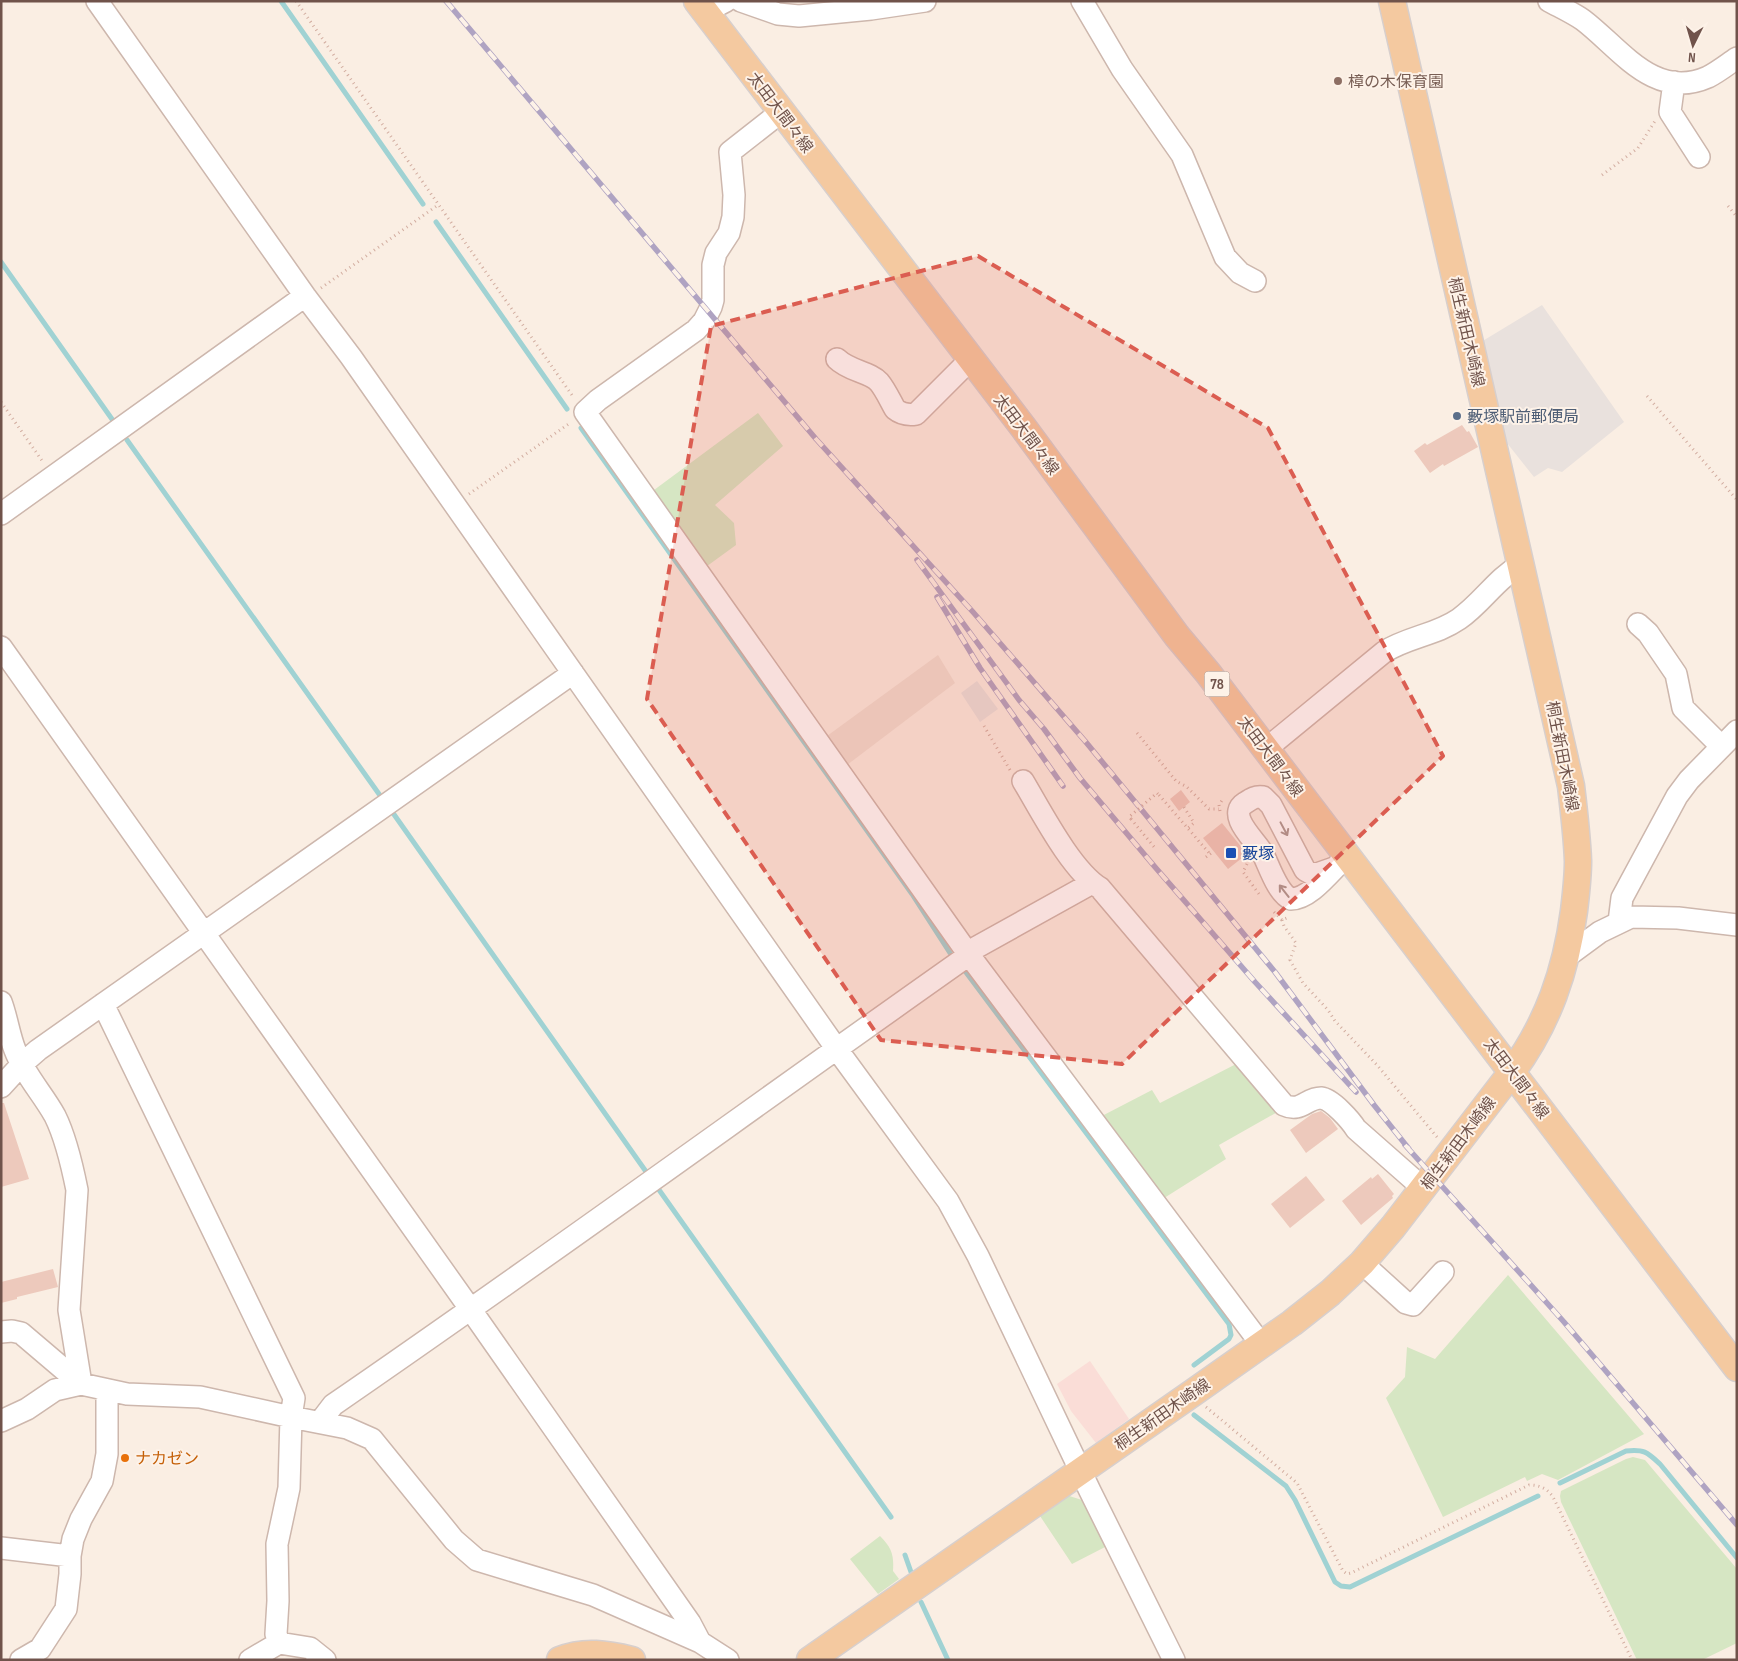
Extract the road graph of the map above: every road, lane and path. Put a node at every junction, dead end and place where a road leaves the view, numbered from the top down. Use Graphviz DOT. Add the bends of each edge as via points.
graph roads {
  1 [pos="97,1"];
  2 [pos="296,1"];
  3 [pos="741,1"];
  4 [pos="925,1"];
  5 [pos="1082,1"];
  6 [pos="1392,1"];
  7 [pos="1549,1"];
  8 [pos="709,5"];
  9 [pos="1737,58"];
  10 [pos="1674,82"];
  11 [pos="781,112"];
  12 [pos="1657,117"];
  13 [pos="1698,157"];
  14 [pos="1602,175"];
  15 [pos="438,205"];
  16 [pos="1728,206"];
  17 [pos="1737,217"];
  18 [pos="1254,281"];
  19 [pos="305,296"];
  20 [pos="837,359"];
  21 [pos="970,360"];
  22 [pos="1647,396"];
  23 [pos="1,402"];
  24 [pos="585,412"];
  25 [pos="53,477"];
  26 [pos="1737,500"];
  27 [pos="454,504"];
  28 [pos="1,514"];
  29 [pos="1520,565"];
  30 [pos="1638,624"];
  31 [pos="1,647"];
  32 [pos="573,673"];
  33 [pos="984,726"];
  34 [pos="1737,731"];
  35 [pos="1137,733"];
  36 [pos="1721,746"];
  37 [pos="1266,748"];
  38 [pos="1023,781"];
  39 [pos="1184,807"];
  40 [pos="1219,809"];
  41 [pos="1186,827"];
  42 [pos="1155,848"];
  43 [pos="1214,851"];
  44 [pos="1210,854"];
  45 [pos="1206,857"];
  46 [pos="1340,862"];
  47 [pos="1092,883"];
  48 [pos="1282,920"];
  49 [pos="1619,922"];
  50 [pos="1737,925"];
  51 [pos="205,933"];
  52 [pos="969,956"];
  53 [pos="1566,957"];
  54 [pos="1,1002"];
  55 [pos="104,1004"];
  56 [pos="836,1048"];
  57 [pos="13,1055"];
  58 [pos="1512,1072"];
  59 [pos="1,1087"];
  60 [pos="1441,1142"];
  61 [pos="1423,1188"];
  62 [pos="1362,1263"];
  63 [pos="1443,1272"];
  64 [pos="471,1310"];
  65 [pos="1,1332"];
  66 [pos="1261,1344"];
  67 [pos="1737,1368"];
  68 [pos="81,1384"];
  69 [pos="107,1391"];
  70 [pos="1194,1392"];
  71 [pos="291,1417"];
  72 [pos="1,1421"];
  73 [pos="320,1422"];
  74 [pos="1080,1470"];
  75 [pos="1,1548"];
  76 [pos="70,1556"];
  77 [pos="280,1642"];
  78 [pos="700,1642"];
  79 [pos="21,1660"];
  80 [pos="250,1660"];
  81 [pos="325,1660"];
  82 [pos="560,1660"];
  83 [pos="632,1660"];
  84 [pos="728,1660"];
  85 [pos="810,1660"];
  86 [pos="1174,1660"];
  87 [pos="1632,1660"];
  1 -- 19 [label="street"];
  2 -- 15 [label="path"];
  3 -- 4 [label="street" via="778,14 798,16"];
  5 -- 18 [label="street" via="1122,69 1182,155 1225,257 1240,273"];
  6 -- 29 [label="main road, 桐生新田木崎線"];
  7 -- 10 [label="street" via="1581,19 1632,65 1648,75"];
  8 -- 11 [label="main road, 太田大間々線 / 78"];
  9 -- 10 [label="street" via="1703,79"];
  10 -- 13 [label="street" via="1670,112"];
  11 -- 21 [label="main road, 太田大間々線 / 78"];
  11 -- 24 [label="street" via="730,152 733,217 729,233 716,254 713,300 704,321"];
  12 -- 14 [label="path" via="1638,148"];
  15 -- 19 [label="path"];
  15 -- 24 [label="path"];
  16 -- 17 [label="path"];
  19 -- 25 [label="street"];
  19 -- 27 [label="street"];
  20 -- 21 [label="street" via="848,368 874,378 895,409 910,415 916,414"];
  21 -- 37 [label="main road, 太田大間々線 / 78"];
  22 -- 26 [label="path"];
  23 -- 25 [label="path"];
  24 -- 27 [label="path"];
  24 -- 52 [label="street"];
  25 -- 28 [label="street"];
  27 -- 32 [label="street"];
  29 -- 37 [label="street" via="1460,619 1384,652"];
  29 -- 53 [label="main road, 桐生新田木崎線" via="1563,747 1575,819 1577,882"];
  30 -- 36 [label="street" via="1648,633 1676,674 1683,708"];
  31 -- 51 [label="street"];
  32 -- 51 [label="street"];
  32 -- 56 [label="street"];
  33 -- 38 [label="path" via="1015,778"];
  34 -- 36 [label="street"];
  35 -- 40 [label="path" via="1176,781 1209,808"];
  36 -- 49 [label="street" via="1677,796 1622,898"];
  37 -- 46 [label="main road, 太田大間々線 / 78"];
  38 -- 47 [label="street" via="1063,847"];
  39 -- 41 [label="path" via="1194,823"];
  41 -- 42 [label="path, bridge" via="1157,793 1129,817"];
  41 -- 44 [label="path"];
  43 -- 44 [label="path"];
  44 -- 45 [label="path"];
  46 -- 46 [label="street, one-way" via="1301,898 1290,899 1241,823 1238,810 1255,797 1263,797 1271,805 1305,870 1314,874"];
  46 -- 58 [label="main road, 太田大間々線 / 78"];
  47 -- 52 [label="street" via="977,948"];
  47 -- 61 [label="street" via="1100,888 1284,1105 1298,1108 1314,1100 1326,1100"];
  48 -- 60 [label="path" via="1296,943 1290,960 1303,983"];
  49 -- 50 [label="street" via="1639,916"];
  49 -- 53 [label="street"];
  51 -- 55 [label="street"];
  51 -- 64 [label="street"];
  52 -- 56 [label="street"];
  52 -- 66 [label="street"];
  53 -- 58 [label="main road, 桐生新田木崎線" via="1548,1011"];
  54 -- 57 [label="street" via="8,1021"];
  55 -- 57 [label="street" via="38,1050"];
  55 -- 71 [label="street" via="294,1398"];
  56 -- 64 [label="street"];
  56 -- 74 [label="street" via="948,1201 978,1256"];
  57 -- 59 [label="street"];
  57 -- 68 [label="street" via="55,1116 77,1190 69,1310"];
  58 -- 61 [label="main road, 桐生新田木崎線"];
  58 -- 67 [label="main road, 太田大間々線 / 78"];
  61 -- 62 [label="main road, 桐生新田木崎線"];
  62 -- 63 [label="street" via="1406,1303 1413,1305"];
  62 -- 66 [label="main road, 桐生新田木崎線" via="1315,1306"];
  64 -- 73 [label="street" via="333,1405"];
  64 -- 78 [label="street" via="690,1623"];
  65 -- 68 [label="street" via="12,1330 21,1333"];
  66 -- 70 [label="main road, 桐生新田木崎線"];
  68 -- 69 [label="street"];
  68 -- 72 [label="street" via="55,1390 27,1409"];
  69 -- 71 [label="street" via="200,1397"];
  69 -- 76 [label="street" via="107,1454 102,1481 81,1519"];
  70 -- 74 [label="main road, 桐生新田木崎線"];
  70 -- 87 [label="path" via="1204,1405 1297,1483 1347,1574 1529,1486 1544,1488 1553,1497"];
  71 -- 73 [label="street"];
  71 -- 77 [label="street" via="289,1488 277,1544 276,1634"];
  73 -- 78 [label="street" via="372,1438 454,1540 477,1560 593,1595"];
  74 -- 85 [label="main road, 桐生新田木崎線"];
  74 -- 86 [label="street"];
  75 -- 76 [label="street"];
  76 -- 79 [label="street" via="66,1609 40,1649"];
  77 -- 80 [label="street"];
  77 -- 81 [label="street" via="310,1648"];
  78 -- 84 [label="street"];
  82 -- 83 [label="main road" via="593,1653"];
}
